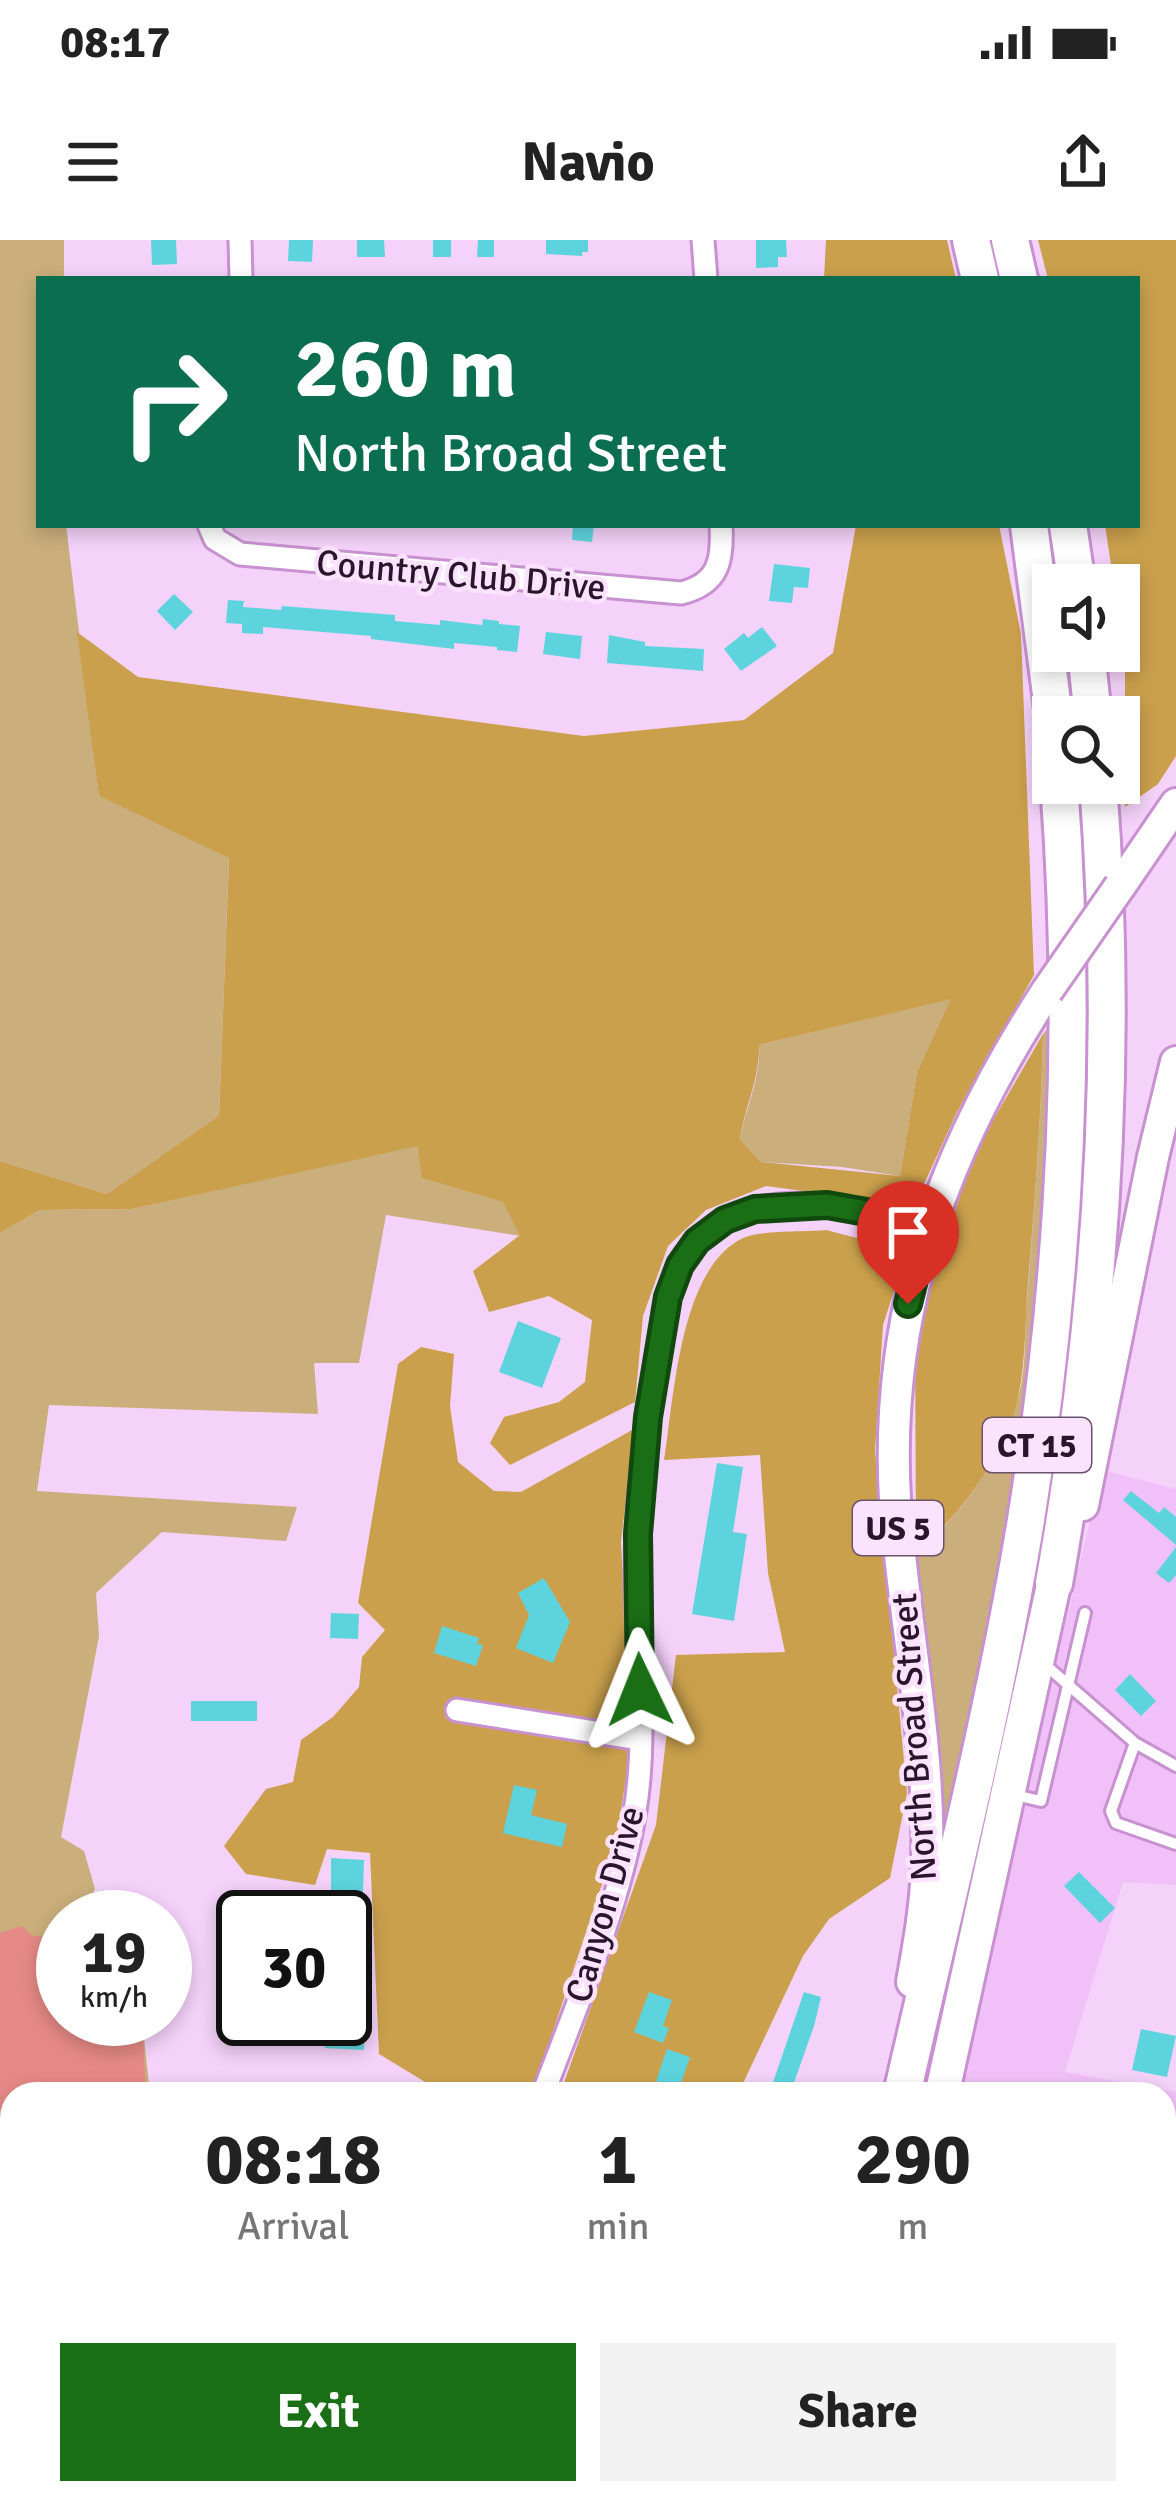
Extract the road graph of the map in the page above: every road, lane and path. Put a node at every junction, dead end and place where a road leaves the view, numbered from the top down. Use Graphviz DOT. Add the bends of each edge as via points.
graph roads {
  1 [pos="241,240"];
  2 [pos="704,240"];
  3 [pos="971,240"];
  4 [pos="1010,240"];
  5 [pos="241,276"];
  6 [pos="706,276"];
  7 [pos="979,276"];
  8 [pos="1018,276"];
  9 [pos="721,528"];
  10 [pos="1029,528"];
  11 [pos="1068,528"];
  12 [pos="212,532"];
  13 [pos="1074,564"];
  14 [pos="1051,696"];
  15 [pos="1060,804"];
  16 [pos="1099,804"];
  17 [pos="1176,804"];
  18 [pos="1176,1062"];
  19 [pos="928,1223"];
  20 [pos="1054,1583"];
  21 [pos="1085,1613"];
  22 [pos="1040,1660"];
  23 [pos="1067,1688"];
  24 [pos="457,1710"];
  25 [pos="639,1739"];
  26 [pos="1135,1743"];
  27 [pos="1176,1766"];
  28 [pos="1009,1793"];
  29 [pos="1176,1844"];
  30 [pos="547,2082"];
  31 [pos="902,2082"];
  32 [pos="905,2082"];
  33 [pos="945,2082"];
  1 -- 5 [label="street"];
  2 -- 6 [label="street"];
  3 -- 7 [label="highway"];
  4 -- 8 [label="highway"];
  9 -- 12 [label="street, Country Club Drive" via="723,554 709,582 681,593 240,554"];
  10 -- 14 [label="highway"];
  11 -- 13 [label="highway"];
  15 -- 32 [label="highway, CT 15" via="1067,1079 1045,1382 1001,1648"];
  16 -- 20 [label="highway, CT 15" via="1106,957 1101,1187"];
  17 -- 19 [label="main road, North Broad Street / US 5, bridge" via="986,1092"];
  18 -- 20 [label="main road, North Broad Street" via="1079,1521"];
  19 -- 25 [label="street, Canyon Drive" via="827,1205 755,1209 725,1220 680,1265 657,1363 638,1534"];
  19 -- 31 [label="main road, North Broad Street / US 5" via="903,1333 894,1443 927,1842"];
  20 -- 22 [label="highway, North Broad Street"];
  21 -- 23 [label="lane"];
  22 -- 23 [label="lane"];
  22 -- 28 [label="highway, North Broad Street"];
  23 -- 26 [label="lane"];
  23 -- 28 [label="lane" via="1040,1801"];
  24 -- 25 [label="street"];
  25 -- 30 [label="street, Canyon Drive" via="624,1858"];
  26 -- 27 [label="lane"];
  26 -- 29 [label="lane" via="1111,1811 1116,1822"];
  28 -- 33 [label="highway, North Broad Street"];
}
